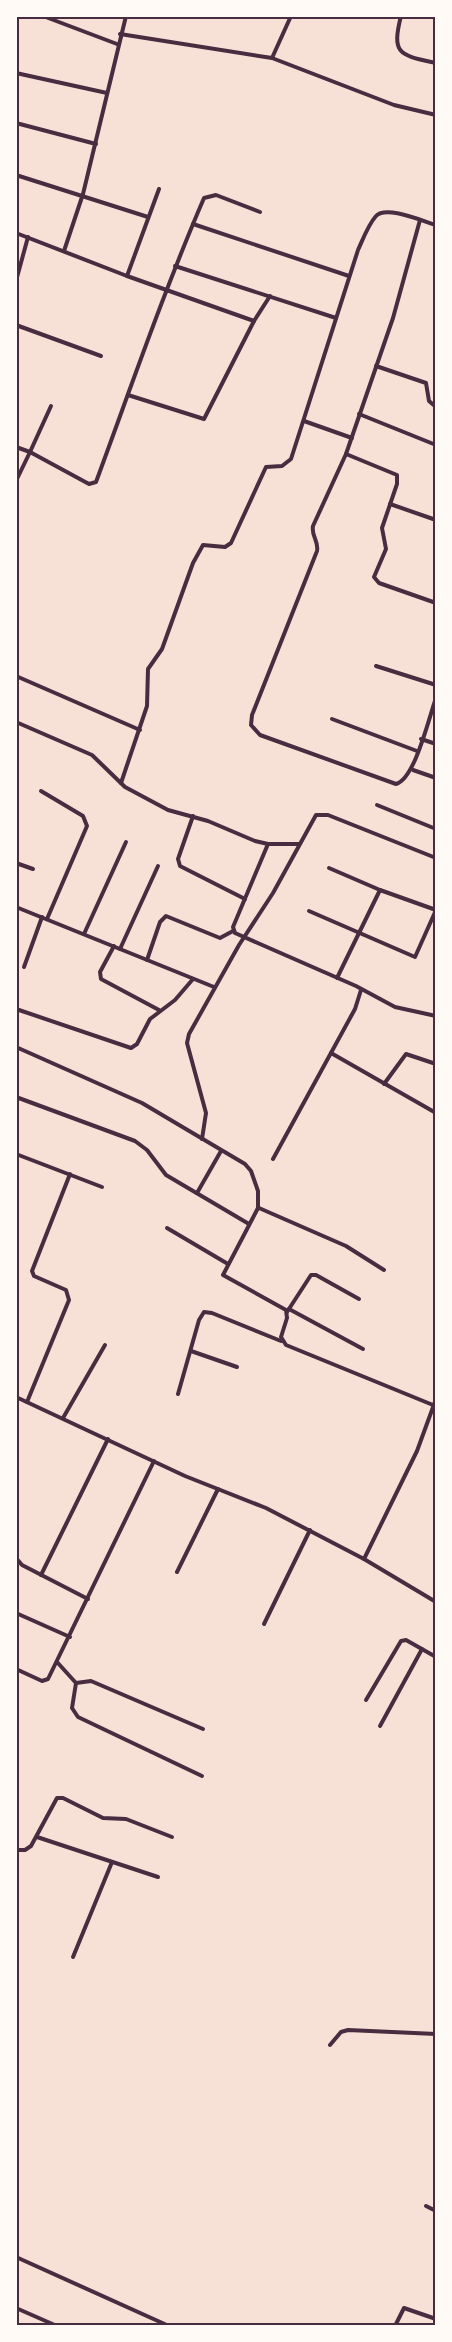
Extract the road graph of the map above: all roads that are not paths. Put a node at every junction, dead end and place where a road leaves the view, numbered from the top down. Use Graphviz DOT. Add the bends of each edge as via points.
graph roads {
  1 [pos="43,16"];
  2 [pos="126,16"];
  3 [pos="291,16"];
  4 [pos="401,16"];
  5 [pos="120,34"];
  6 [pos="117,44"];
  7 [pos="272,58"];
  8 [pos="435,63"];
  9 [pos="16,73"];
  10 [pos="107,93"];
  11 [pos="435,116"];
  12 [pos="16,123"];
  13 [pos="96,144"];
  14 [pos="16,175"];
  15 [pos="159,189"];
  16 [pos="83,194"];
  17 [pos="260,212"];
  18 [pos="148,217"];
  19 [pos="420,220"];
  20 [pos="193,224"];
  21 [pos="435,225"];
  22 [pos="16,233"];
  23 [pos="28,237"];
  24 [pos="64,251"];
  25 [pos="175,266"];
  26 [pos="127,276"];
  27 [pos="349,276"];
  28 [pos="16,281"];
  29 [pos="165,290"];
  30 [pos="270,296"];
  31 [pos="336,318"];
  32 [pos="254,321"];
  33 [pos="17,326"];
  34 [pos="101,356"];
  35 [pos="376,366"];
  36 [pos="128,395"];
  37 [pos="51,406"];
  38 [pos="435,406"];
  39 [pos="360,414"];
  40 [pos="304,421"];
  41 [pos="352,438"];
  42 [pos="435,445"];
  43 [pos="16,447"];
  44 [pos="30,452"];
  45 [pos="346,454"];
  46 [pos="16,481"];
  47 [pos="390,504"];
  48 [pos="435,520"];
  49 [pos="435,603"];
  50 [pos="376,666"];
  51 [pos="16,676"];
  52 [pos="435,686"];
  53 [pos="435,698"];
  54 [pos="332,719"];
  55 [pos="16,722"];
  56 [pos="140,730"];
  57 [pos="421,739"];
  58 [pos="435,744"];
  59 [pos="417,751"];
  60 [pos="413,770"];
  61 [pos="435,778"];
  62 [pos="121,783"];
  63 [pos="41,791"];
  64 [pos="377,805"];
  65 [pos="193,816"];
  66 [pos="435,829"];
  67 [pos="126,842"];
  68 [pos="268,844"];
  69 [pos="299,844"];
  70 [pos="435,858"];
  71 [pos="16,863"];
  72 [pos="158,866"];
  73 [pos="329,868"];
  74 [pos="33,869"];
  75 [pos="380,890"];
  76 [pos="245,899"];
  77 [pos="16,907"];
  78 [pos="435,910"];
  79 [pos="309,911"];
  80 [pos="42,917"];
  81 [pos="47,919"];
  82 [pos="233,930"];
  83 [pos="357,933"];
  84 [pos="84,934"];
  85 [pos="245,938"];
  86 [pos="114,946"];
  87 [pos="120,949"];
  88 [pos="147,960"];
  89 [pos="24,967"];
  90 [pos="337,978"];
  91 [pos="193,979"];
  92 [pos="214,987"];
  93 [pos="361,990"];
  94 [pos="16,1009"];
  95 [pos="159,1010"];
  96 [pos="435,1016"];
  97 [pos="16,1047"];
  98 [pos="331,1053"];
  99 [pos="435,1064"];
  100 [pos="384,1084"];
  101 [pos="16,1097"];
  102 [pos="435,1113"];
  103 [pos="202,1139"];
  104 [pos="221,1151"];
  105 [pos="16,1154"];
  106 [pos="273,1159"];
  107 [pos="70,1174"];
  108 [pos="102,1187"];
  109 [pos="197,1193"];
  110 [pos="258,1208"];
  111 [pos="249,1224"];
  112 [pos="167,1228"];
  113 [pos="228,1264"];
  114 [pos="384,1270"];
  115 [pos="359,1299"];
  116 [pos="288,1311"];
  117 [pos="282,1342"];
  118 [pos="105,1345"];
  119 [pos="363,1349"];
  120 [pos="191,1351"];
  121 [pos="237,1367"];
  122 [pos="178,1394"];
  123 [pos="16,1397"];
  124 [pos="435,1400"];
  125 [pos="27,1402"];
  126 [pos="433,1406"];
  127 [pos="63,1418"];
  128 [pos="108,1440"];
  129 [pos="154,1461"];
  130 [pos="218,1489"];
  131 [pos="310,1530"];
  132 [pos="16,1558"];
  133 [pos="364,1559"];
  134 [pos="177,1572"];
  135 [pos="41,1575"];
  136 [pos="88,1599"];
  137 [pos="435,1602"];
  138 [pos="16,1613"];
  139 [pos="264,1624"];
  140 [pos="70,1637"];
  141 [pos="422,1649"];
  142 [pos="435,1657"];
  143 [pos="57,1662"];
  144 [pos="16,1669"];
  145 [pos="76,1683"];
  146 [pos="366,1700"];
  147 [pos="380,1726"];
  148 [pos="203,1729"];
  149 [pos="202,1776"];
  150 [pos="37,1837"];
  151 [pos="172,1837"];
  152 [pos="16,1850"];
  153 [pos="112,1862"];
  154 [pos="158,1877"];
  155 [pos="73,1958"];
  156 [pos="435,2034"];
  157 [pos="330,2045"];
  158 [pos="426,2206"];
  159 [pos="435,2211"];
  160 [pos="16,2257"];
  161 [pos="16,2308"];
  162 [pos="435,2319"];
  163 [pos="57,2325"];
  164 [pos="169,2325"];
  165 [pos="394,2325"];
  1 -- 6 [label="street"];
  2 -- 5 [label="street"];
  3 -- 7 [label="street"];
  4 -- 8 [label="street" via="395,39 398,49 406,56"];
  5 -- 6 [label="street"];
  5 -- 7 [label="street"];
  6 -- 10 [label="street"];
  7 -- 11 [label="street" via="394,105"];
  9 -- 10 [label="street"];
  10 -- 13 [label="street"];
  12 -- 13 [label="street"];
  13 -- 16 [label="street"];
  14 -- 16 [label="street"];
  15 -- 18 [label="street"];
  16 -- 18 [label="street"];
  16 -- 24 [label="street"];
  17 -- 20 [label="street" via="211,195 204,198"];
  18 -- 26 [label="street"];
  19 -- 21 [label="street"];
  19 -- 27 [label="street" via="386,211 378,214"];
  19 -- 35 [label="street"];
  20 -- 25 [label="street"];
  20 -- 27 [label="street"];
  22 -- 23 [label="street"];
  23 -- 24 [label="street"];
  23 -- 28 [label="street"];
  24 -- 26 [label="street"];
  25 -- 29 [label="street"];
  25 -- 30 [label="street"];
  26 -- 29 [label="street"];
  27 -- 31 [label="street"];
  29 -- 32 [label="street"];
  29 -- 36 [label="street"];
  30 -- 31 [label="street"];
  30 -- 32 [label="street"];
  31 -- 40 [label="street"];
  32 -- 36 [label="street" via="204,419"];
  33 -- 34 [label="street"];
  35 -- 38 [label="street" via="426,383 429,400"];
  35 -- 39 [label="street"];
  36 -- 44 [label="street" via="93,484"];
  37 -- 44 [label="street"];
  39 -- 41 [label="street"];
  39 -- 42 [label="street"];
  40 -- 41 [label="street"];
  40 -- 56 [label="street" via="291,459 282,466 266,467 231,543 225,547 209,543 200,550 162,649 148,669 149,693"];
  41 -- 45 [label="street"];
  43 -- 44 [label="street"];
  44 -- 46 [label="street"];
  45 -- 47 [label="street" via="396,475"];
  45 -- 60 [label="street" via="313,526 317,551 251,725 260,735 396,784"];
  47 -- 48 [label="street"];
  47 -- 49 [label="street" via="382,528 386,549 374,577 379,583"];
  50 -- 52 [label="street"];
  51 -- 56 [label="street"];
  53 -- 57 [label="street"];
  54 -- 59 [label="street"];
  55 -- 62 [label="street" via="92,755"];
  56 -- 62 [label="street"];
  57 -- 58 [label="street"];
  57 -- 59 [label="street"];
  59 -- 60 [label="street"];
  60 -- 61 [label="street"];
  62 -- 65 [label="street" via="168,810"];
  63 -- 81 [label="street" via="82,816 87,826"];
  64 -- 66 [label="street"];
  65 -- 68 [label="street"];
  65 -- 76 [label="street" via="178,859 180,866"];
  67 -- 84 [label="street"];
  68 -- 69 [label="street"];
  68 -- 76 [label="street"];
  69 -- 70 [label="street" via="316,815 324,814"];
  69 -- 85 [label="street"];
  71 -- 74 [label="street"];
  72 -- 87 [label="street"];
  73 -- 75 [label="street"];
  75 -- 78 [label="street"];
  75 -- 83 [label="street"];
  76 -- 82 [label="street"];
  77 -- 80 [label="street"];
  78 -- 83 [label="street" via="417,957"];
  79 -- 83 [label="street"];
  80 -- 81 [label="street"];
  80 -- 89 [label="street"];
  81 -- 84 [label="street"];
  82 -- 85 [label="street"];
  82 -- 88 [label="street" via="220,938 166,916 160,922"];
  83 -- 90 [label="street"];
  84 -- 86 [label="street"];
  85 -- 90 [label="street"];
  85 -- 92 [label="street"];
  86 -- 87 [label="street"];
  86 -- 95 [label="street" via="100,972 101,979"];
  87 -- 88 [label="street"];
  88 -- 91 [label="street"];
  90 -- 93 [label="street"];
  91 -- 92 [label="street"];
  91 -- 95 [label="street" via="175,1000"];
  92 -- 103 [label="street" via="188,1039 206,1113"];
  93 -- 96 [label="street" via="405,1011"];
  93 -- 98 [label="street"];
  94 -- 95 [label="street" via="128,1048 137,1044"];
  97 -- 103 [label="street" via="142,1103"];
  98 -- 100 [label="street"];
  98 -- 106 [label="street"];
  99 -- 100 [label="street" via="406,1053"];
  100 -- 102 [label="street"];
  101 -- 109 [label="street" via="135,1141 166,1175"];
  103 -- 104 [label="street"];
  104 -- 109 [label="street"];
  104 -- 110 [label="street" via="249,1167 259,1195"];
  105 -- 107 [label="street"];
  107 -- 108 [label="street"];
  107 -- 125 [label="street" via="32,1271 34,1276 66,1290 69,1300"];
  109 -- 111 [label="street"];
  110 -- 111 [label="street"];
  110 -- 114 [label="street" via="346,1246"];
  111 -- 113 [label="street"];
  112 -- 113 [label="street"];
  113 -- 116 [label="street" via="223,1275 227,1280"];
  115 -- 116 [label="street" via="311,1275"];
  116 -- 117 [label="street"];
  116 -- 119 [label="street"];
  117 -- 120 [label="street" via="204,1312"];
  117 -- 126 [label="street"];
  118 -- 127 [label="street"];
  120 -- 121 [label="street"];
  120 -- 122 [label="street"];
  123 -- 125 [label="street"];
  124 -- 126 [label="street"];
  125 -- 127 [label="street"];
  126 -- 133 [label="street" via="417,1451"];
  127 -- 128 [label="street"];
  128 -- 129 [label="street"];
  128 -- 135 [label="street"];
  129 -- 130 [label="street"];
  129 -- 136 [label="street"];
  130 -- 131 [label="street"];
  130 -- 134 [label="street"];
  131 -- 133 [label="street"];
  131 -- 139 [label="street"];
  132 -- 135 [label="street"];
  133 -- 137 [label="street"];
  135 -- 136 [label="street"];
  136 -- 140 [label="street"];
  138 -- 140 [label="street"];
  140 -- 143 [label="street"];
  141 -- 142 [label="street"];
  141 -- 146 [label="street" via="401,1641"];
  141 -- 147 [label="street"];
  143 -- 144 [label="street" via="46,1681"];
  143 -- 145 [label="street"];
  145 -- 148 [label="street" via="91,1681"];
  145 -- 149 [label="street" via="72,1708 78,1717"];
  150 -- 151 [label="street" via="57,1798 103,1818 126,1819"];
  150 -- 152 [label="street" via="28,1849"];
  150 -- 153 [label="street"];
  153 -- 154 [label="street"];
  153 -- 155 [label="street"];
  156 -- 157 [label="street" via="348,2030"];
  158 -- 159 [label="street"];
  160 -- 164 [label="street"];
  161 -- 163 [label="street"];
  162 -- 165 [label="street" via="404,2308"];
}
